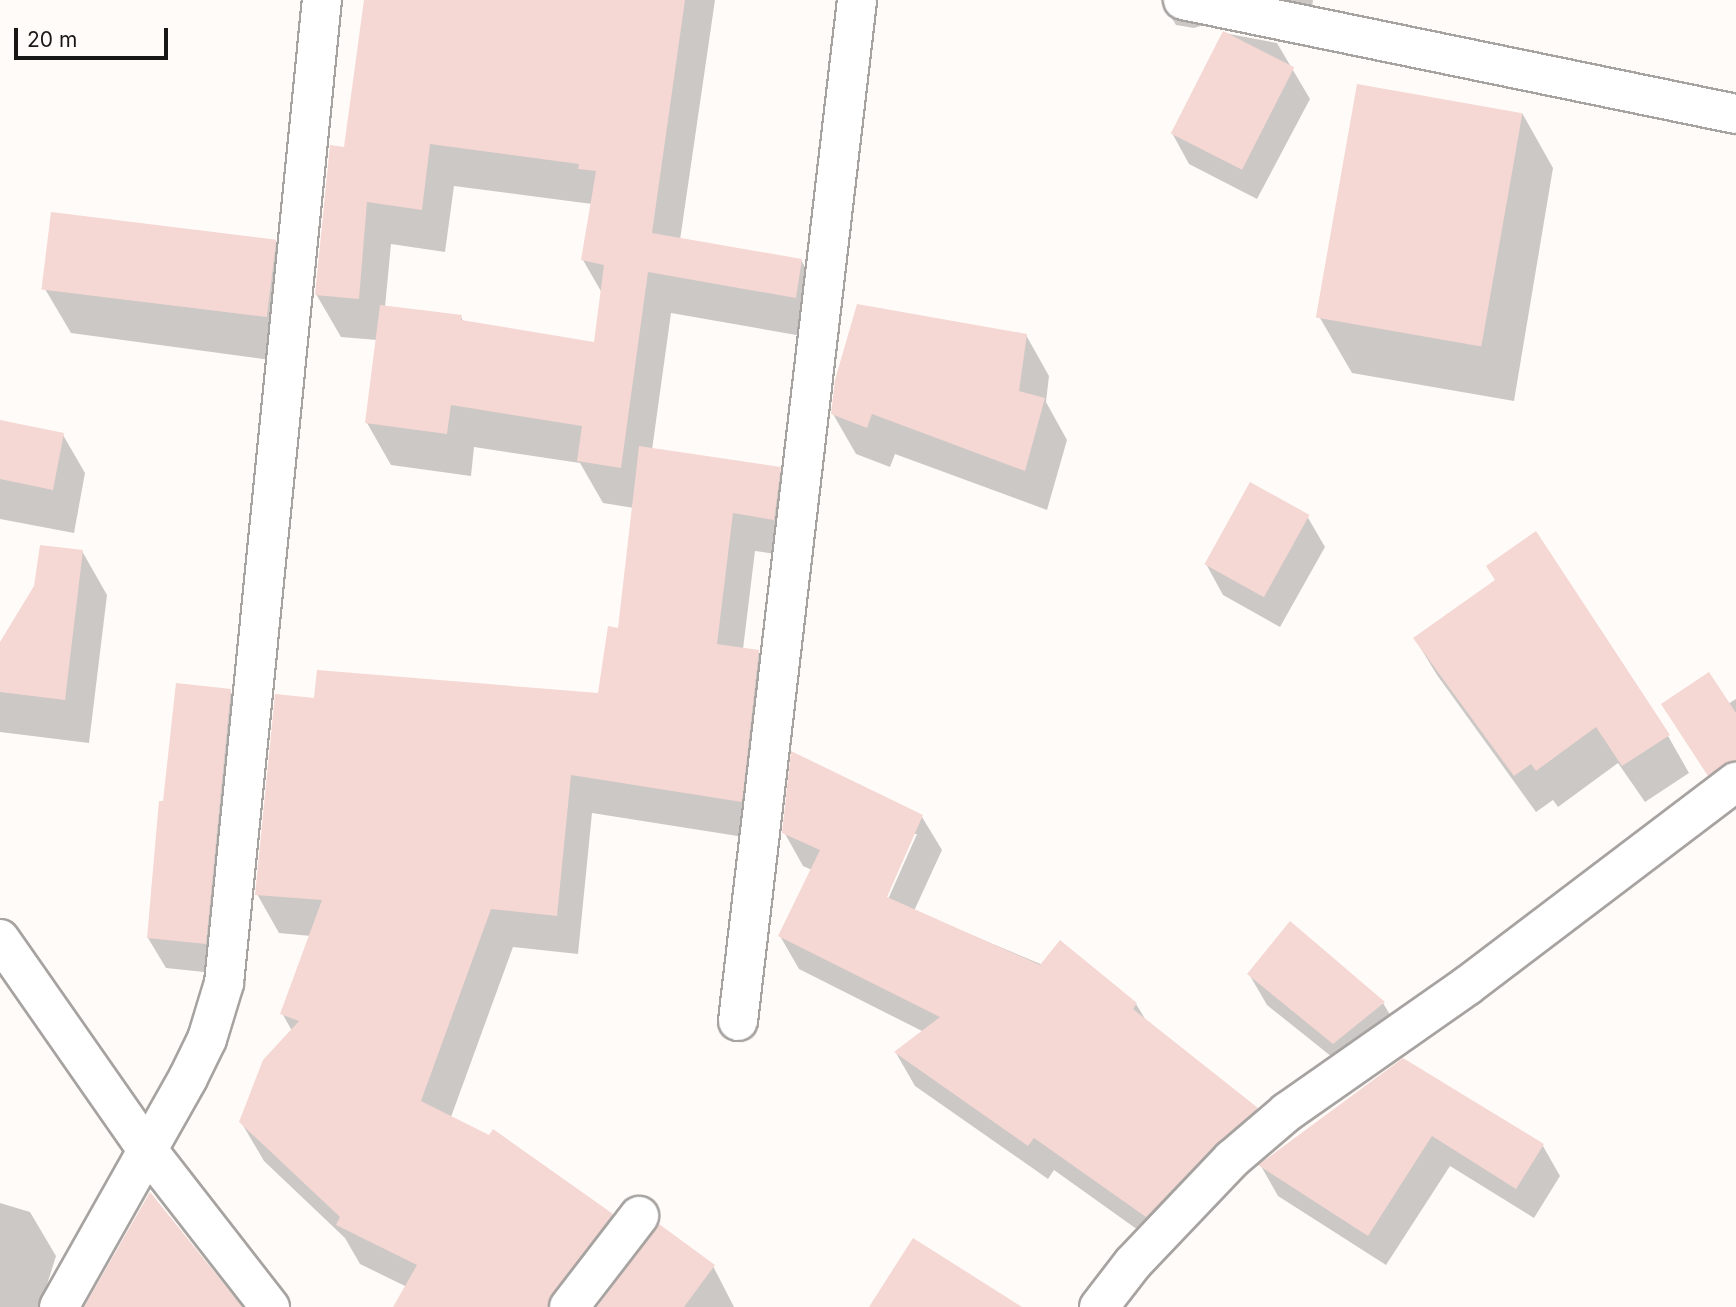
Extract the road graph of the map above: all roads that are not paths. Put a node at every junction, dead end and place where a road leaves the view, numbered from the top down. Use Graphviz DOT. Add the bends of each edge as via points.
graph roads {
  1 [pos="323,0"];
  2 [pos="856,0"];
  3 [pos="1182,0"];
  4 [pos="1736,114"];
  5 [pos="1736,782"];
  6 [pos="0,939"];
  7 [pos="738,1021"];
  8 [pos="146,1148"];
  9 [pos="639,1216"];
  10 [pos="59,1307"];
  11 [pos="271,1307"];
  12 [pos="569,1307"];
  13 [pos="1099,1307"];
  1 -- 8 [label="street" via="224,983 207,1039"];
  2 -- 7 [label="street"];
  3 -- 4 [label="street"];
  5 -- 13 [label="street" via="1467,986 1287,1112 1233,1159 1133,1263"];
  6 -- 8 [label="street"];
  8 -- 10 [label="street"];
  8 -- 11 [label="street"];
  9 -- 12 [label="street"];
}
